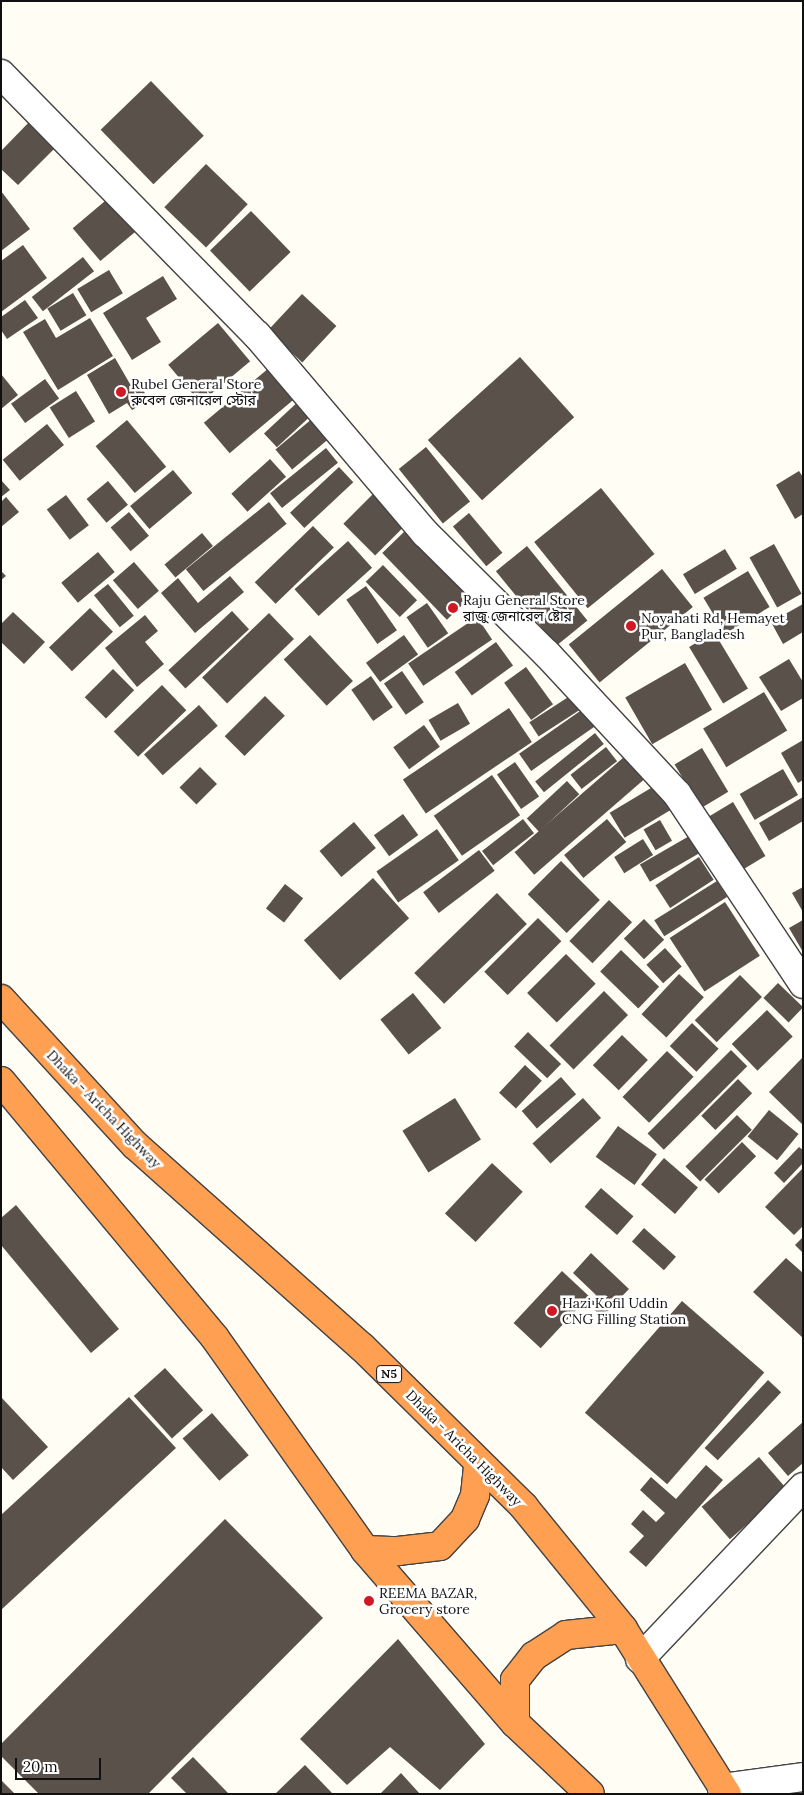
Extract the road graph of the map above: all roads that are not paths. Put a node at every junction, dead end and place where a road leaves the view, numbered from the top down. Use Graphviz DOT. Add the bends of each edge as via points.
graph roads {
  1 [pos="1,74"];
  2 [pos="803,984"];
  3 [pos="1,999"];
  4 [pos="1,1080"];
  5 [pos="478,1464"];
  6 [pos="803,1487"];
  7 [pos="365,1550"];
  8 [pos="623,1629"];
  9 [pos="640,1659"];
  10 [pos="516,1723"];
  11 [pos="803,1778"];
  12 [pos="724,1791"];
  13 [pos="590,1794"];
  1 -- 2 [label="street" via="257,335 425,533 547,654 677,794"];
  3 -- 5 [label="highway, Dhaka - Aricha Highway / N5" via="135,1145 362,1347"];
  4 -- 7 [label="highway" via="215,1338"];
  5 -- 7 [label="highway" via="475,1495 465,1519 440,1546 398,1551"];
  5 -- 8 [label="highway, Dhaka - Aricha Highway / N5" via="524,1507"];
  6 -- 9 [label="street"];
  7 -- 10 [label="highway"];
  8 -- 9 [label="highway, Dhaka - Aricha Highway / N5"];
  8 -- 10 [label="highway" via="566,1635 534,1656 515,1680"];
  9 -- 12 [label="highway, Dhaka - Aricha Highway / N5"];
  10 -- 13 [label="highway"];
  11 -- 12 [label="street"];
}
